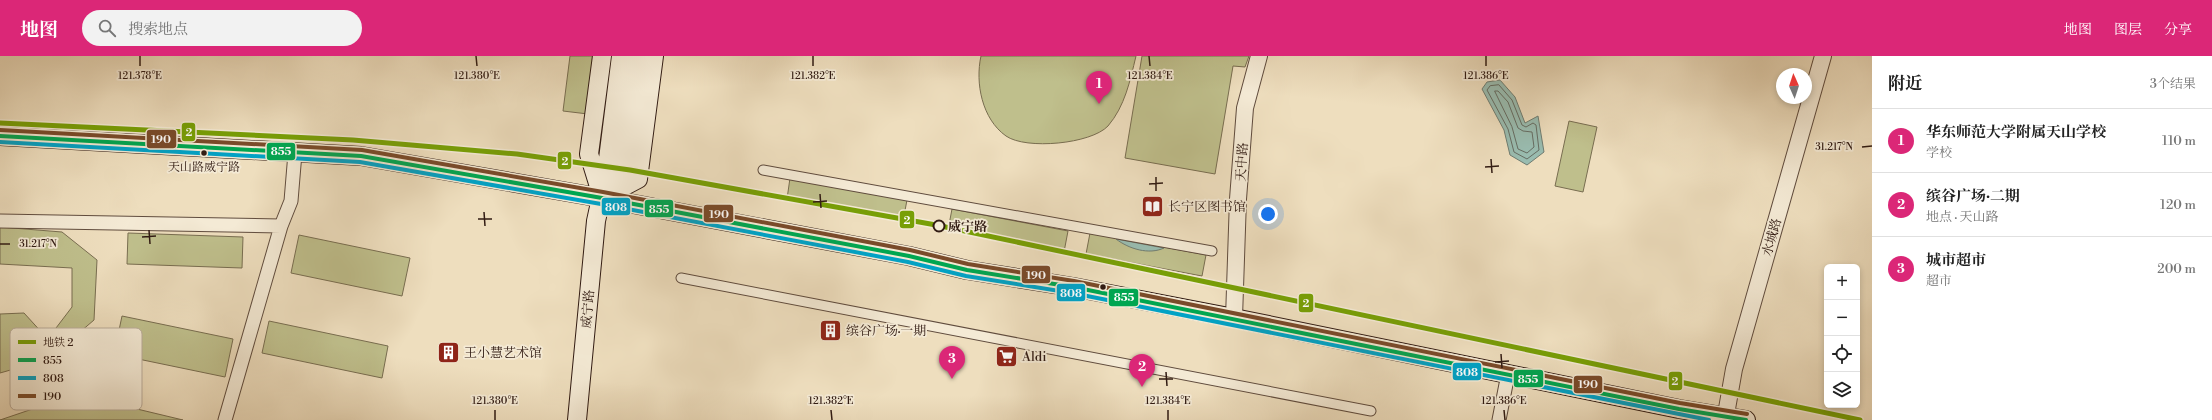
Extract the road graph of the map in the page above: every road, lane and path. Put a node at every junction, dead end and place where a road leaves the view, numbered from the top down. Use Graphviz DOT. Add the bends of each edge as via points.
graph roads {
  1 [pos="602,56"];
  2 [pos="621,56"];
  3 [pos="636,56"];
  4 [pos="654,56"];
  5 [pos="1259,56"];
  6 [pos="1823,56"];
  7 [pos="0,136"];
  8 [pos="295,153"];
  9 [pos="763,170"];
  10 [pos="602,198"];
  11 [pos="0,221"];
  12 [pos="281,226"];
  13 [pos="1212,251"];
  14 [pos="681,278"];
  15 [pos="1234,318"];
  16 [pos="1508,374"];
  17 [pos="1371,411"];
  18 [pos="1725,418"];
  19 [pos="225,420"];
  20 [pos="577,420"];
  21 [pos="1499,420"];
  22 [pos="1746,420"];
  1 -- 10 [label="main road" via="589,154"];
  2 -- 10 [label="main road, 威宁路"];
  3 -- 10 [label="main road, 威宁路" via="621,176"];
  4 -- 10 [label="main road" via="638,179"];
  5 -- 15 [label="street, 天中路" via="1245,108 1237,207"];
  6 -- 18 [label="street, 水城路" via="1734,369"];
  7 -- 8 [label="main road"];
  8 -- 10 [label="main road" via="361,156"];
  8 -- 12 [label="street" via="290,201"];
  9 -- 13 [label="street"];
  10 -- 15 [label="main road" via="909,256 967,270 1073,287"];
  10 -- 20 [label="main road, 威宁路" via="596,221"];
  11 -- 12 [label="street"];
  12 -- 19 [label="street"];
  14 -- 17 [label="street"];
  15 -- 16 [label="main road"];
  16 -- 18 [label="main road"];
  16 -- 21 [label="street"];
  18 -- 22 [label="main road"];
}
